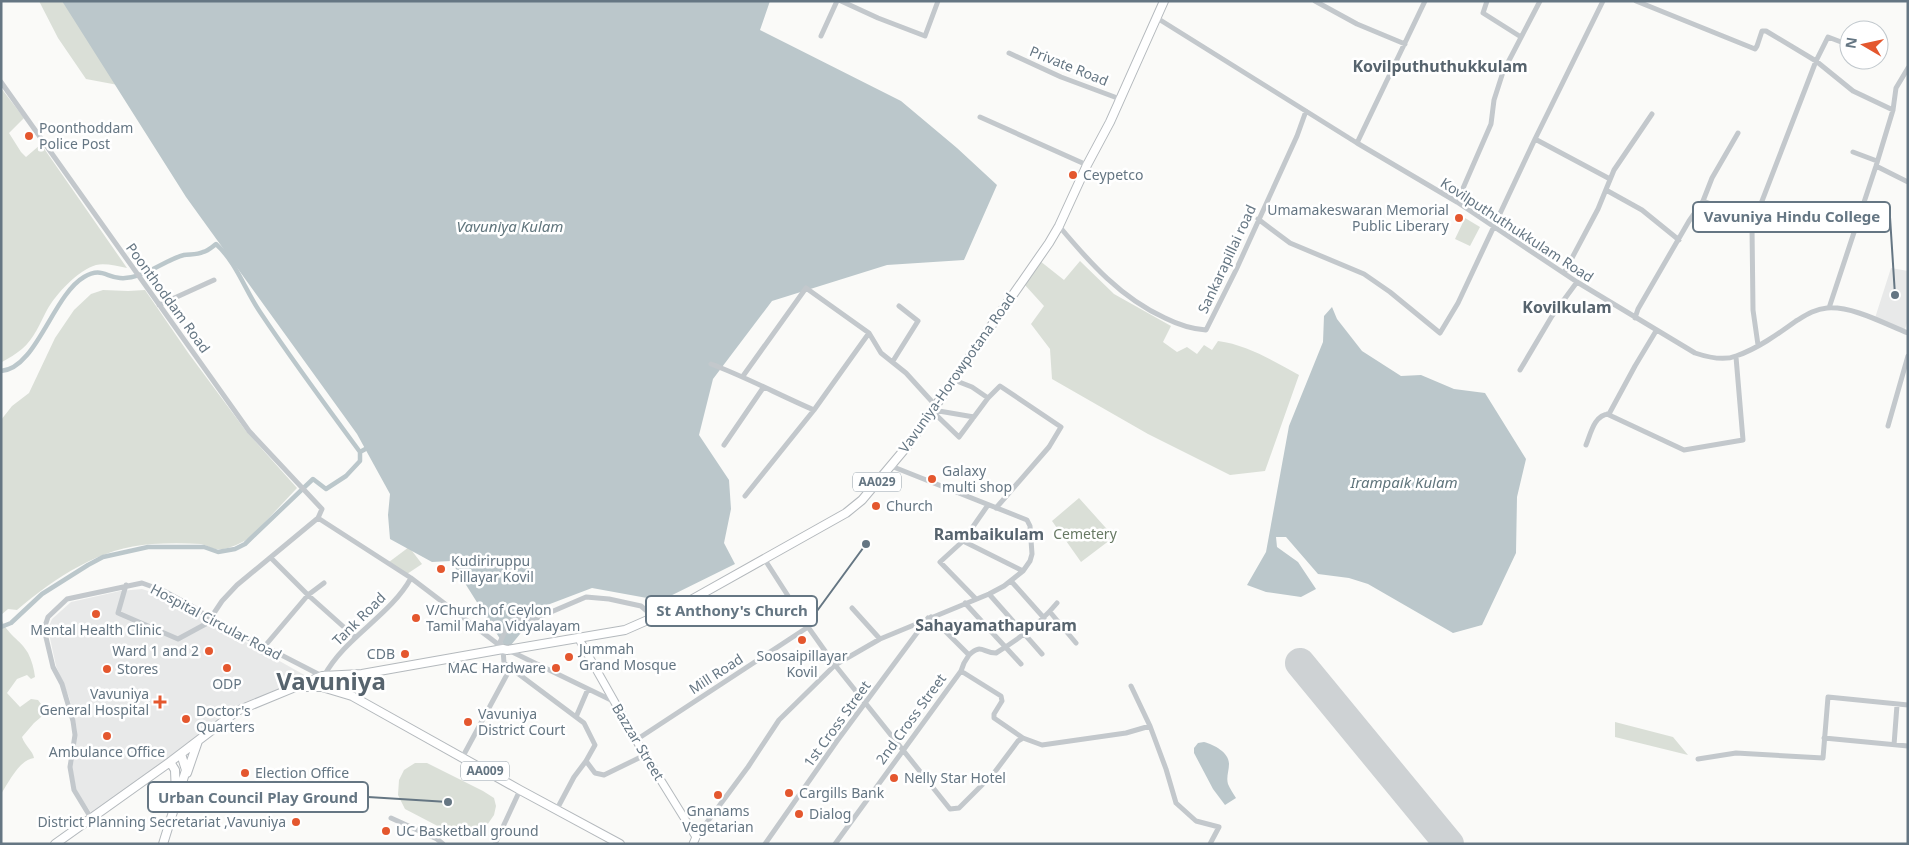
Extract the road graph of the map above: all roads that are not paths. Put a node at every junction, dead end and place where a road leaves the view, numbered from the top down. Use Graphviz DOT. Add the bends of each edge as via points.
graph roads {
  1 [pos="837,1"];
  2 [pos="841,1"];
  3 [pos="938,1"];
  4 [pos="1164,1"];
  5 [pos="1315,1"];
  6 [pos="1425,1"];
  7 [pos="1487,1"];
  8 [pos="1540,1"];
  9 [pos="1603,1"];
  10 [pos="1636,1"];
  11 [pos="1157,18"];
  12 [pos="822,36"];
  13 [pos="1521,37"];
  14 [pos="1839,42"];
  15 [pos="1405,44"];
  16 [pos="1009,53"];
  17 [pos="1816,60"];
  18 [pos="1908,68"];
  19 [pos="1,82"];
  20 [pos="1120,99"];
  21 [pos="1893,110"];
  22 [pos="1306,111"];
  23 [pos="1652,114"];
  24 [pos="980,117"];
  25 [pos="1738,133"];
  26 [pos="1535,139"];
  27 [pos="1357,143"];
  28 [pos="1853,152"];
  29 [pos="1876,164"];
  30 [pos="1087,165"];
  31 [pos="1610,179"];
  32 [pos="1908,182"];
  33 [pos="1606,190"];
  34 [pos="1702,201"];
  35 [pos="1457,202"];
  36 [pos="1258,219"];
  37 [pos="1059,226"];
  38 [pos="1494,227"];
  39 [pos="1752,227"];
  40 [pos="1679,240"];
  41 [pos="1564,273"];
  42 [pos="214,280"];
  43 [pos="1577,282"];
  44 [pos="158,305"];
  45 [pos="899,306"];
  46 [pos="1829,308"];
  47 [pos="1635,318"];
  48 [pos="1656,331"];
  49 [pos="869,333"];
  50 [pos="1908,333"];
  51 [pos="1758,345"];
  52 [pos="1736,356"];
  53 [pos="1908,356"];
  54 [pos="893,361"];
  55 [pos="711,364"];
  56 [pos="1520,370"];
  57 [pos="743,376"];
  58 [pos="954,380"];
  59 [pos="763,388"];
  60 [pos="988,398"];
  61 [pos="934,409"];
  62 [pos="814,410"];
  63 [pos="1607,414"];
  64 [pos="974,417"];
  65 [pos="1888,426"];
  66 [pos="724,445"];
  67 [pos="1586,445"];
  68 [pos="891,466"];
  69 [pos="745,496"];
  70 [pos="988,506"];
  71 [pos="996,508"];
  72 [pos="318,518"];
  73 [pos="963,541"];
  74 [pos="270,558"];
  75 [pos="765,560"];
  76 [pos="1023,571"];
  77 [pos="411,578"];
  78 [pos="1011,581"];
  79 [pos="324,583"];
  80 [pos="126,585"];
  81 [pos="989,594"];
  82 [pos="308,595"];
  83 [pos="976,599"];
  84 [pos="965,603"];
  85 [pos="1057,603"];
  86 [pos="852,608"];
  87 [pos="1050,612"];
  88 [pos="930,617"];
  89 [pos="1044,618"];
  90 [pos="213,620"];
  91 [pos="652,620"];
  92 [pos="808,627"];
  93 [pos="1026,634"];
  94 [pos="356,637"];
  95 [pos="579,639"];
  96 [pos="880,639"];
  97 [pos="1076,643"];
  98 [pos="264,647"];
  99 [pos="1005,647"];
  100 [pos="505,649"];
  101 [pos="1042,654"];
  102 [pos="970,655"];
  103 [pos="1022,664"];
  104 [pos="835,665"];
  105 [pos="304,668"];
  106 [pos="510,670"];
  107 [pos="961,671"];
  108 [pos="362,674"];
  109 [pos="320,677"];
  110 [pos="346,679"];
  111 [pos="335,683"];
  112 [pos="1131,686"];
  113 [pos="298,687"];
  114 [pos="322,687"];
  115 [pos="588,690"];
  116 [pos="349,694"];
  117 [pos="613,700"];
  118 [pos="865,704"];
  119 [pos="1897,705"];
  120 [pos="1908,706"];
  121 [pos="576,717"];
  122 [pos="1150,726"];
  123 [pos="1023,738"];
  124 [pos="1824,738"];
  125 [pos="199,739"];
  126 [pos="636,740"];
  127 [pos="1894,745"];
  128 [pos="1908,746"];
  129 [pos="902,750"];
  130 [pos="181,754"];
  131 [pos="645,755"];
  132 [pos="462,758"];
  133 [pos="1698,759"];
  134 [pos="586,761"];
  135 [pos="170,762"];
  136 [pos="182,785"];
  137 [pos="520,790"];
  138 [pos="175,804"];
  139 [pos="557,809"];
  140 [pos="91,818"];
  141 [pos="391,818"];
  142 [pos="695,841"];
  143 [pos="55,844"];
  144 [pos="163,844"];
  145 [pos="443,844"];
  146 [pos="495,844"];
  147 [pos="620,844"];
  148 [pos="765,844"];
  149 [pos="835,844"];
  150 [pos="1210,844"];
  1 -- 12 [label="street"];
  2 -- 3 [label="street" via="925,36"];
  4 -- 11 [label="highway, Vavuniya-Horowpotana Road / AA029"];
  5 -- 15 [label="street" via="1357,24"];
  6 -- 15 [label="street"];
  7 -- 13 [label="street" via="1483,13"];
  8 -- 13 [label="street"];
  9 -- 26 [label="street"];
  10 -- 17 [label="street" via="1755,48 1762,31 1766,31"];
  11 -- 20 [label="highway, Vavuniya-Horowpotana Road / AA029"];
  11 -- 22 [label="street, Kovilputhuthukkulam Road"];
  13 -- 35 [label="street" via="1503,72 1491,124"];
  14 -- 17 [label="street" via="1828,37"];
  15 -- 27 [label="street"];
  16 -- 20 [label="street, Private Road"];
  17 -- 21 [label="street" via="1853,91"];
  17 -- 39 [label="street"];
  18 -- 21 [label="street" via="1896,88"];
  19 -- 44 [label="street, Poonthoddam Road"];
  20 -- 30 [label="highway, Vavuniya-Horowpotana Road / AA029"];
  21 -- 29 [label="street"];
  22 -- 27 [label="street, Kovilputhuthukkulam Road"];
  22 -- 36 [label="street, Sankarapillai road" via="1298,136"];
  23 -- 31 [label="street"];
  24 -- 30 [label="street"];
  25 -- 34 [label="street"];
  26 -- 31 [label="street"];
  26 -- 38 [label="street"];
  27 -- 35 [label="street, Kovilputhuthukkulam Road"];
  28 -- 29 [label="street"];
  29 -- 32 [label="street"];
  29 -- 46 [label="street"];
  30 -- 37 [label="highway, Vavuniya-Horowpotana Road / AA029"];
  31 -- 33 [label="street"];
  33 -- 40 [label="street" via="1642,210"];
  33 -- 41 [label="street"];
  34 -- 39 [label="street" via="1719,207"];
  34 -- 40 [label="street"];
  35 -- 38 [label="street, Kovilputhuthukkulam Road"];
  36 -- 37 [label="street, Sankarapillai road" via="1206,330 1185,327 1134,302 1109,282"];
  36 -- 38 [label="street" via="1290,243 1364,274 1440,333"];
  37 -- 58 [label="highway, Vavuniya-Horowpotana Road / AA029"];
  38 -- 41 [label="street, Kovilputhuthukkulam Road"];
  39 -- 51 [label="street" via="1753,310"];
  40 -- 47 [label="street"];
  41 -- 43 [label="street, Kovilputhuthukkulam Road"];
  42 -- 44 [label="street"];
  43 -- 47 [label="street, Kovilputhuthukkulam Road"];
  43 -- 56 [label="street"];
  44 -- 72 [label="street, Poonthoddam Road" via="249,431 322,509"];
  45 -- 54 [label="street" via="918,321"];
  46 -- 50 [label="street, Kovilputhuthukkulam Road" via="1854,312"];
  46 -- 51 [label="street, Kovilputhuthukkulam Road" via="1808,314"];
  47 -- 48 [label="street, Kovilputhuthukkulam Road"];
  48 -- 52 [label="street, Kovilputhuthukkulam Road" via="1695,353 1727,358"];
  48 -- 63 [label="street"];
  49 -- 54 [label="street" via="881,353"];
  49 -- 57 [label="street" via="806,288"];
  49 -- 62 [label="street"];
  51 -- 52 [label="street, Kovilputhuthukkulam Road"];
  52 -- 63 [label="street" via="1742,440 1684,450"];
  53 -- 65 [label="street"];
  54 -- 61 [label="street"];
  55 -- 57 [label="street"];
  57 -- 59 [label="street"];
  58 -- 60 [label="street"];
  58 -- 61 [label="highway, Vavuniya-Horowpotana Road / AA029"];
  59 -- 62 [label="street"];
  59 -- 66 [label="street"];
  60 -- 64 [label="street"];
  60 -- 71 [label="street" via="1000,386 1061,428 1049,447"];
  61 -- 64 [label="street"];
  61 -- 64 [label="street" via="959,437"];
  61 -- 68 [label="highway, Vavuniya-Horowpotana Road / AA029"];
  62 -- 69 [label="street"];
  63 -- 67 [label="street" via="1597,421"];
  68 -- 70 [label="street"];
  68 -- 75 [label="highway, Vavuniya-Horowpotana Road / AA029" via="862,500 846,512"];
  70 -- 71 [label="street"];
  70 -- 73 [label="street"];
  71 -- 76 [label="street" via="1029,523 1032,554"];
  72 -- 74 [label="street"];
  72 -- 77 [label="street"];
  73 -- 76 [label="street"];
  73 -- 83 [label="street" via="940,562"];
  74 -- 82 [label="street"];
  74 -- 90 [label="street" via="222,601"];
  75 -- 91 [label="highway, Vavuniya-Horowpotana Road / AA029"];
  75 -- 92 [label="street"];
  76 -- 78 [label="street"];
  77 -- 94 [label="street, Tank Road" via="403,591"];
  77 -- 100 [label="street"];
  78 -- 81 [label="street"];
  78 -- 89 [label="street"];
  79 -- 82 [label="street"];
  80 -- 90 [label="street, Hospital Circular Road" via="142,583"];
  80 -- 90 [label="street" via="118,613 178,639"];
  80 -- 140 [label="street, Hospital Circular Road" via="67,599 45,622 53,667 62,684 73,721 75,735 70,767 74,790"];
  81 -- 83 [label="street"];
  81 -- 93 [label="street"];
  82 -- 94 [label="street"];
  82 -- 98 [label="street"];
  83 -- 84 [label="street"];
  84 -- 88 [label="street"];
  84 -- 99 [label="street"];
  85 -- 87 [label="street"];
  86 -- 96 [label="street"];
  87 -- 89 [label="street"];
  87 -- 97 [label="street"];
  88 -- 96 [label="street"];
  88 -- 102 [label="street"];
  88 -- 118 [label="street, 1st Cross Street"];
  89 -- 93 [label="street"];
  90 -- 98 [label="street, Hospital Circular Road"];
  91 -- 95 [label="highway, Vavuniya-Horowpotana Road / AA029" via="625,630"];
  91 -- 100 [label="street" via="642,606 586,597 537,618 510,621 500,642"];
  92 -- 104 [label="street"];
  92 -- 126 [label="street, Mill Road"];
  93 -- 99 [label="street"];
  93 -- 101 [label="street"];
  94 -- 109 [label="street, Tank Road"];
  95 -- 100 [label="highway, Vavuniya-Horowpotana Road / AA029"];
  95 -- 117 [label="main road, Bazzar Street"];
  96 -- 104 [label="street"];
  98 -- 105 [label="street, Hospital Circular Road"];
  99 -- 102 [label="street" via="996,653 979,649"];
  99 -- 103 [label="street"];
  100 -- 106 [label="street" via="504,664"];
  100 -- 108 [label="highway, Vavuniya-Horowpotana Road / AA029"];
  100 -- 115 [label="street"];
  102 -- 107 [label="street"];
  104 -- 118 [label="street"];
  104 -- 142 [label="street" via="779,720"];
  105 -- 109 [label="street, Hospital Circular Road"];
  105 -- 109 [label="street, Hospital Circular Road"];
  106 -- 121 [label="street"];
  106 -- 132 [label="street"];
  107 -- 123 [label="street, 2nd Cross Street" via="1000,696 1002,701 994,718"];
  107 -- 129 [label="street, 2nd Cross Street"];
  108 -- 109 [label="highway, Vavuniya-Horowpotana Road / AA029"];
  108 -- 110 [label="highway, Vavuniya-Horowpotana Road / AA029"];
  109 -- 111 [label="highway, AA009"];
  109 -- 113 [label="highway, AA009"];
  109 -- 114 [label="highway, Hospital Circular Road"];
  110 -- 111 [label="highway, Vavuniya-Horowpotana Road / AA029"];
  110 -- 116 [label="highway" via="345,687"];
  111 -- 114 [label="highway, Vavuniya-Horowpotana Road / AA029"];
  111 -- 116 [label="highway, AA009"];
  112 -- 122 [label="street"];
  113 -- 114 [label="highway, AA009"];
  113 -- 125 [label="highway, AA009" via="237,711"];
  114 -- 116 [label="highway, AA009"];
  115 -- 117 [label="street"];
  115 -- 121 [label="street"];
  116 -- 132 [label="highway, AA009"];
  117 -- 126 [label="main road, Bazzar Street"];
  118 -- 129 [label="street"];
  118 -- 148 [label="street, 1st Cross Street"];
  119 -- 120 [label="street"];
  119 -- 124 [label="street" via="1828,697"];
  119 -- 127 [label="street"];
  121 -- 134 [label="street" via="584,723 595,745"];
  122 -- 123 [label="street" via="1126,733 1042,745"];
  122 -- 150 [label="street" via="1176,803 1196,821 1218,827"];
  123 -- 129 [label="street" via="994,773 956,809 948,807"];
  124 -- 127 [label="street"];
  124 -- 133 [label="street" via="1822,758 1736,753"];
  125 -- 130 [label="highway, AA009"];
  125 -- 136 [label="highway"];
  126 -- 131 [label="main road, Bazzar Street"];
  127 -- 128 [label="street"];
  129 -- 149 [label="street, 2nd Cross Street"];
  130 -- 135 [label="highway, AA009"];
  130 -- 136 [label="highway" via="186,770"];
  131 -- 134 [label="street" via="604,775 595,773"];
  131 -- 142 [label="main road, Bazzar Street"];
  132 -- 137 [label="highway, AA009"];
  134 -- 139 [label="street"];
  135 -- 138 [label="highway" via="175,770"];
  135 -- 140 [label="highway, AA009"];
  136 -- 138 [label="highway"];
  137 -- 139 [label="highway, AA009"];
  137 -- 146 [label="street"];
  138 -- 144 [label="highway"];
  139 -- 147 [label="highway, AA009"];
  140 -- 143 [label="highway, AA009"];
  141 -- 145 [label="street"];
}
